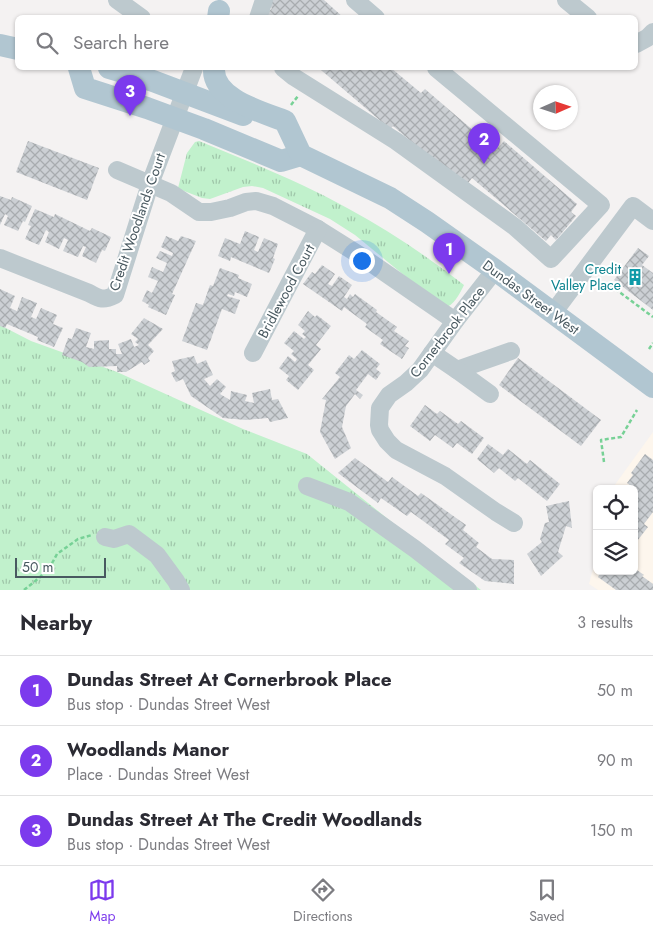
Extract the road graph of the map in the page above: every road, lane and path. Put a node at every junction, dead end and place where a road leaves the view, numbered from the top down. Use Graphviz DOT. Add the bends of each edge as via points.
graph roads {
  1 [pos="117,0"];
  2 [pos="264,0"];
  3 [pos="355,0"];
  4 [pos="566,0"];
  5 [pos="138,15"];
  6 [pos="259,15"];
  7 [pos="372,15"];
  8 [pos="584,15"];
  9 [pos="653,32"];
  10 [pos="638,43"];
  11 [pos="0,45"];
  12 [pos="15,49"];
  13 [pos="80,70"];
  14 [pos="117,70"];
  15 [pos="193,70"];
  16 [pos="214,70"];
  17 [pos="285,70"];
  18 [pos="438,70"];
  19 [pos="307,85"];
  20 [pos="185,93"];
  21 [pos="290,106"];
  22 [pos="175,119"];
  23 [pos="296,145"];
  24 [pos="117,170"];
  25 [pos="150,184"];
  26 [pos="653,221"];
  27 [pos="318,229"];
  28 [pos="0,258"];
  29 [pos="495,270"];
  30 [pos="610,285"];
  31 [pos="553,313"];
  32 [pos="653,317"];
  33 [pos="454,321"];
  34 [pos="653,344"];
  35 [pos="649,349"];
  36 [pos="512,351"];
  37 [pos="253,353"];
  38 [pos="432,353"];
  39 [pos="457,370"];
  40 [pos="653,387"];
  41 [pos="490,394"];
  42 [pos="637,410"];
  43 [pos="604,462"];
  44 [pos="307,486"];
  45 [pos="514,522"];
  46 [pos="105,537"];
  47 [pos="24,590"];
  48 [pos="181,590"];
  49 [pos="468,590"];
  1 -- 5 [label="street"];
  2 -- 6 [label="street"];
  3 -- 7 [label="street"];
  4 -- 8 [label="street"];
  9 -- 10 [label="street"];
  11 -- 12 [label="main road"];
  13 -- 22 [label="main road" via="85,88"];
  14 -- 20 [label="main road, Dundas Street West"];
  15 -- 20 [label="street, Credit Woodlands Court"];
  16 -- 23 [label="main road" via="218,83 227,94 240,103 285,121"];
  17 -- 19 [label="street"];
  18 -- 19 [label="street" via="601,205 551,259 515,227 396,141"];
  19 -- 21 [label="path"];
  20 -- 22 [label="street, Credit Woodlands Court"];
  20 -- 23 [label="main road, Dundas Street West" via="232,110"];
  22 -- 23 [label="main road" via="281,161"];
  22 -- 25 [label="street, Credit Woodlands Court"];
  23 -- 29 [label="main road, Dundas Street West" via="390,198"];
  24 -- 25 [label="street"];
  25 -- 27 [label="street" via="171,193 198,212 256,201"];
  25 -- 28 [label="street, Credit Woodlands Court" via="114,295 107,299"];
  26 -- 31 [label="street" via="633,206"];
  27 -- 33 [label="street"];
  27 -- 37 [label="street, Bridlewood Court"];
  29 -- 31 [label="main road, Dundas Street West"];
  29 -- 33 [label="street, Cornerbrook Place"];
  30 -- 32 [label="path"];
  31 -- 40 [label="main road, Dundas Street West"];
  33 -- 38 [label="street, Cornerbrook Place"];
  34 -- 35 [label="path"];
  36 -- 39 [label="street"];
  38 -- 39 [label="street"];
  38 -- 45 [label="street, Cornerbrook Place" via="420,370 384,401 380,408 380,430 396,450 445,476"];
  39 -- 41 [label="street"];
  42 -- 43 [label="path" via="622,437 600,440"];
  44 -- 49 [label="street" via="349,502"];
  46 -- 47 [label="path" via="89,535 66,547 57,554 50,567"];
  46 -- 48 [label="street" via="114,539 128,534 158,555"];
}
